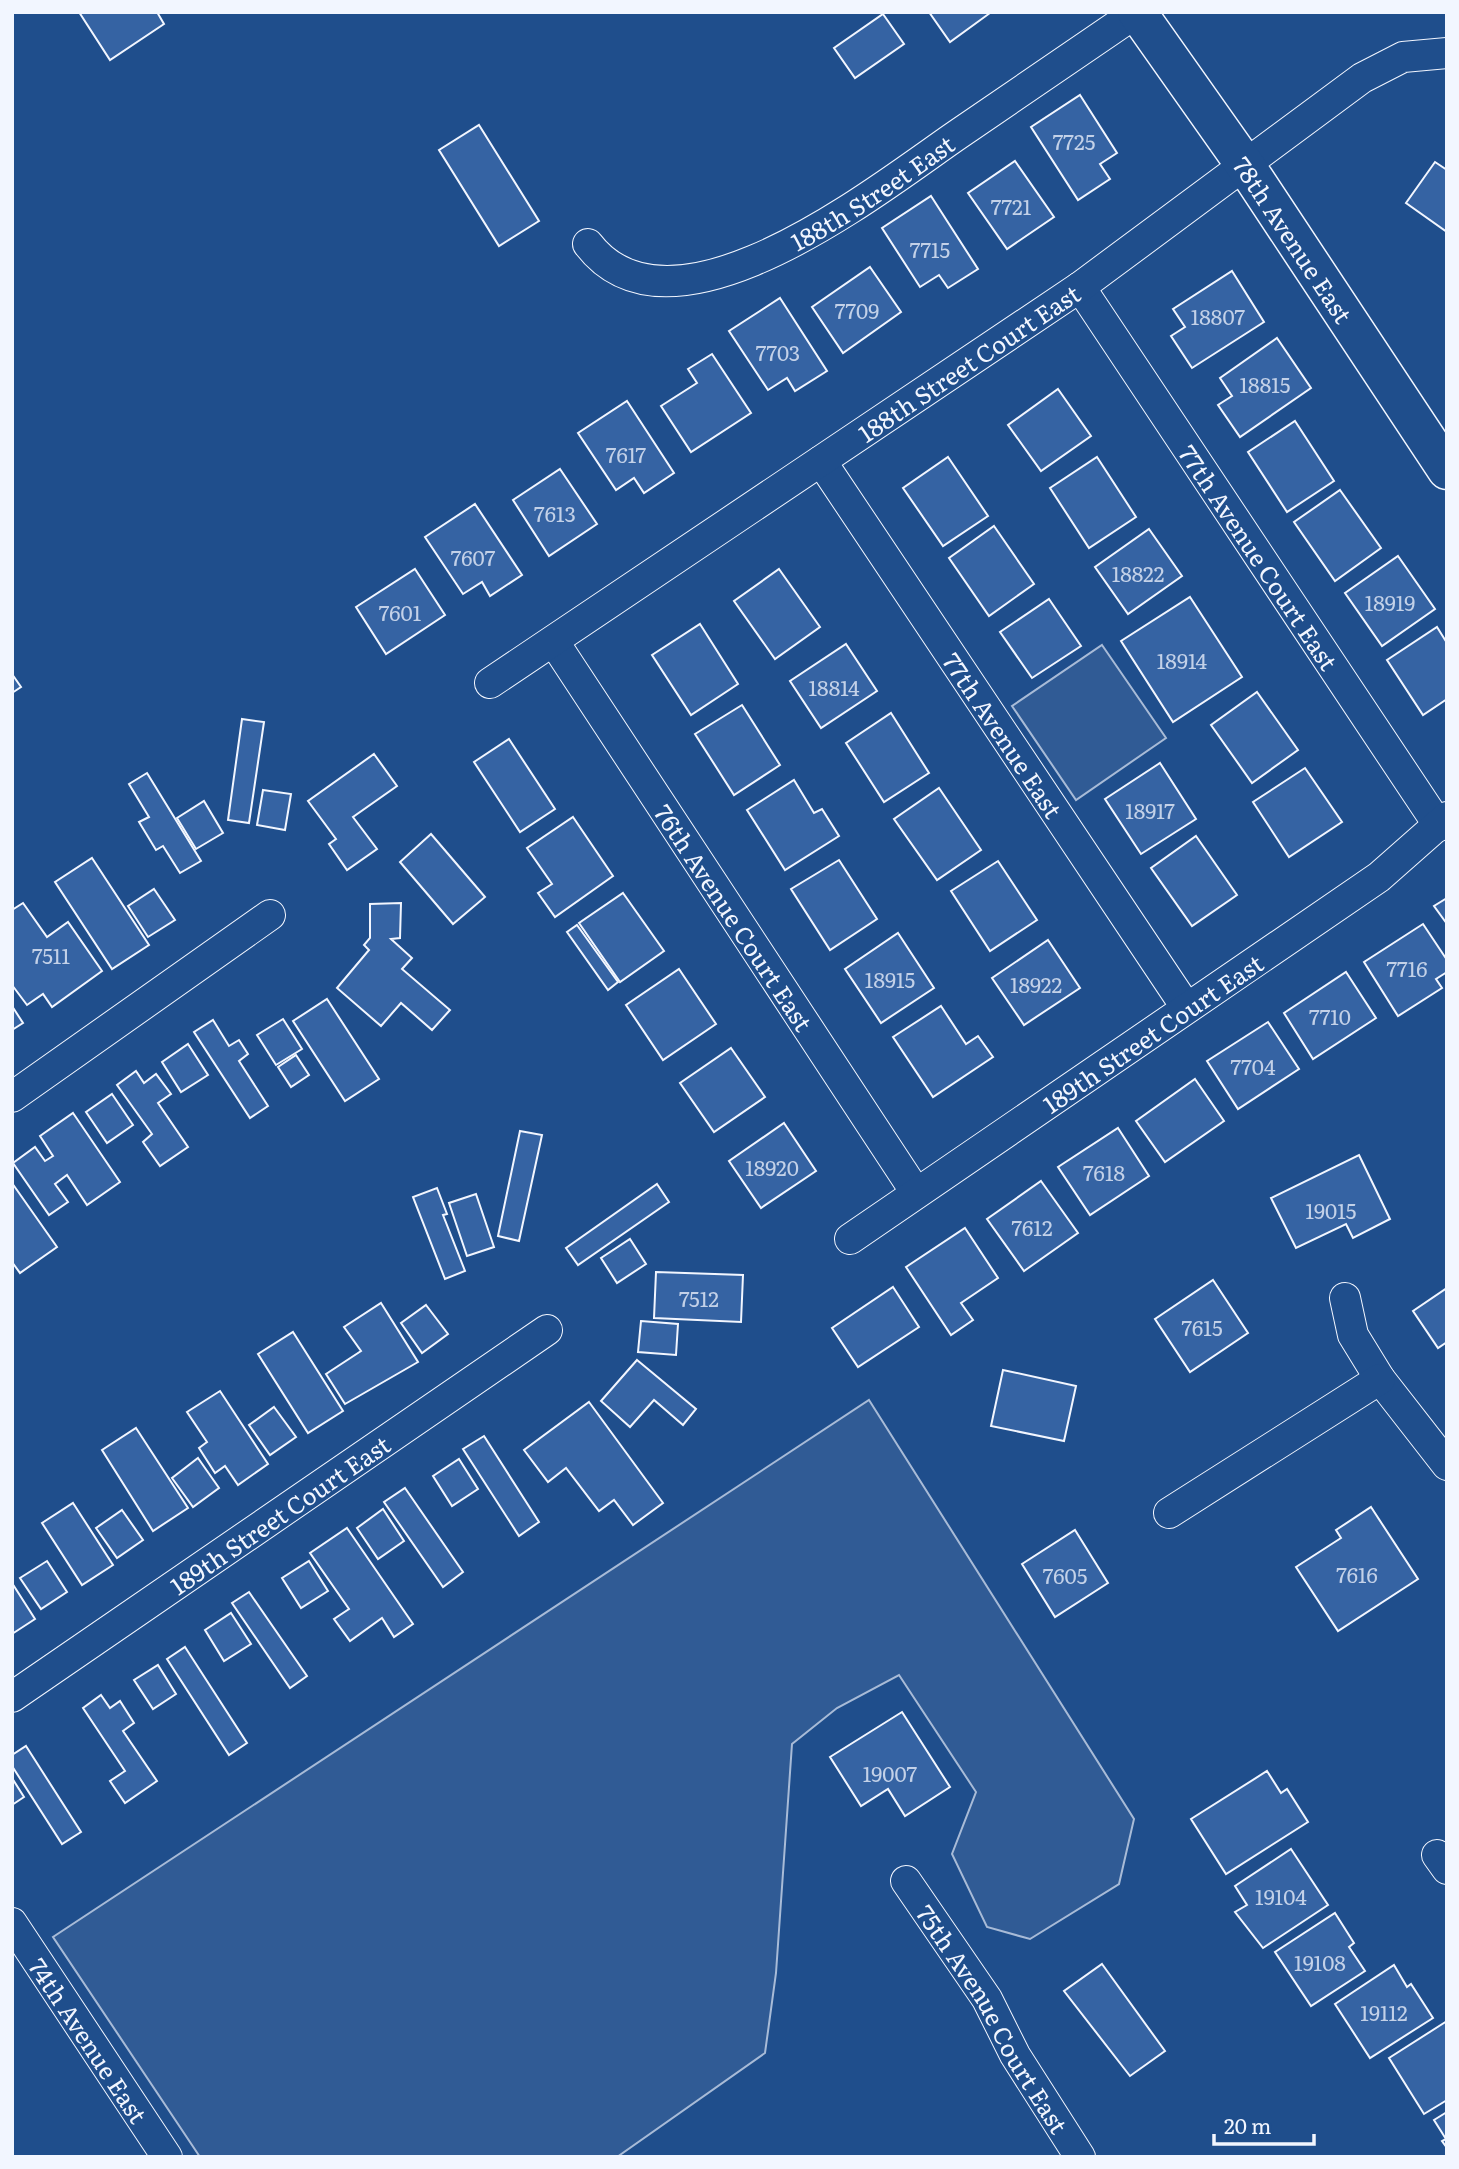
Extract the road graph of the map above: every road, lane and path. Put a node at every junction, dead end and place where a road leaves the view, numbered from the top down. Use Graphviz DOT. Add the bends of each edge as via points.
graph roads {
  1 [pos="1137,12"];
  2 [pos="1447,52"];
  3 [pos="1245,165"];
  4 [pos="588,244"];
  5 [pos="1080,287"];
  6 [pos="821,461"];
  7 [pos="1447,470"];
  8 [pos="554,642"];
  9 [pos="490,683"];
  10 [pos="1443,822"];
  11 [pos="270,915"];
  12 [pos="1186,1007"];
  13 [pos="12,1097"];
  14 [pos="915,1191"];
  15 [pos="849,1239"];
  16 [pos="1345,1298"];
  17 [pos="547,1330"];
  18 [pos="1380,1379"];
  19 [pos="1447,1465"];
  20 [pos="1170,1513"];
  21 [pos="12,1697"];
  22 [pos="906,1881"];
  23 [pos="12,1923"];
  24 [pos="167,2157"];
  25 [pos="1080,2157"];
  1 -- 3 [label="street, 78th Avenue East"];
  1 -- 4 [label="street, 188th Street East" via="898,176 768,257 725,272 656,281 620,273"];
  2 -- 3 [label="street, 188th Street Court East" via="1403,57 1362,78"];
  3 -- 5 [label="street, 188th Street Court East"];
  3 -- 7 [label="street, 78th Avenue East"];
  5 -- 6 [label="street, 188th Street Court East"];
  5 -- 10 [label="street, 77th Avenue Court East"];
  6 -- 8 [label="street, 188th Street Court East"];
  6 -- 12 [label="street, 77th Avenue East"];
  8 -- 9 [label="street, 188th Street Court East"];
  8 -- 14 [label="street, 76th Avenue Court East"];
  10 -- 12 [label="street, 189th Street Court East" via="1379,877"];
  11 -- 13 [label="street"];
  12 -- 14 [label="street, 189th Street Court East"];
  14 -- 15 [label="street, 189th Street Court East"];
  16 -- 18 [label="street" via="1353,1335"];
  17 -- 21 [label="street, 189th Street Court East"];
  18 -- 19 [label="street"];
  18 -- 20 [label="street"];
  22 -- 25 [label="street, 75th Avenue Court East" via="987,1999 1015,2055"];
  23 -- 24 [label="street, 74th Avenue East"];
}
